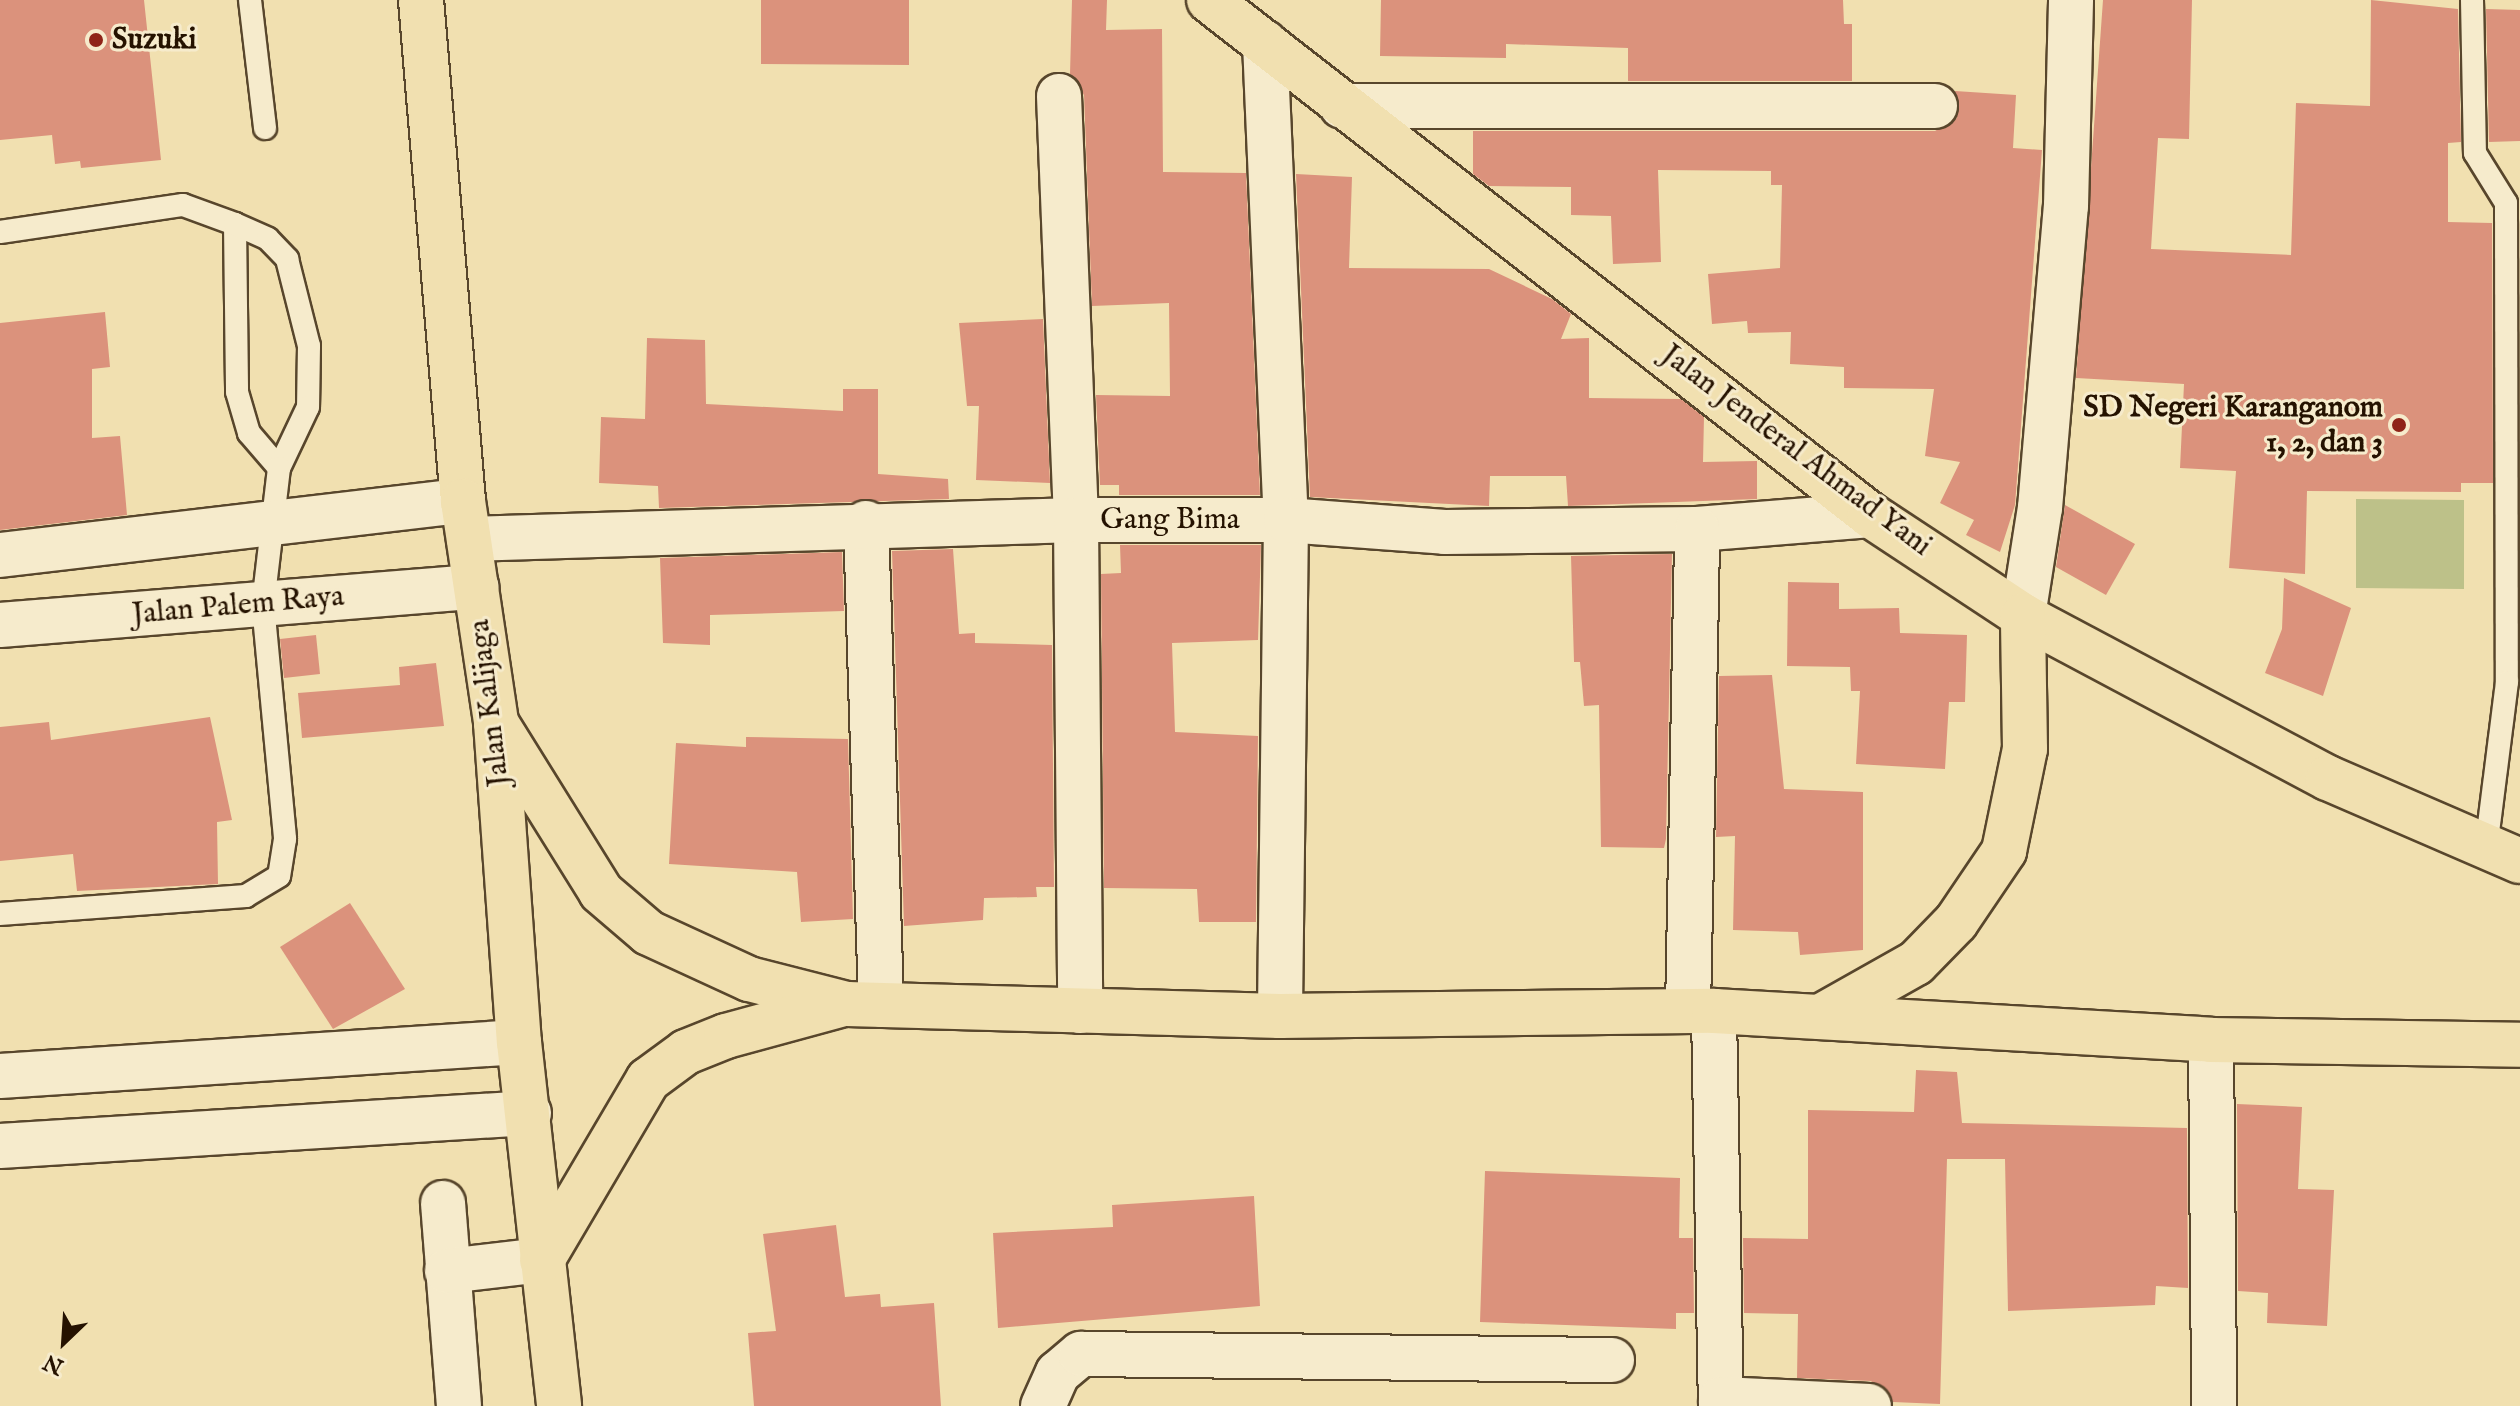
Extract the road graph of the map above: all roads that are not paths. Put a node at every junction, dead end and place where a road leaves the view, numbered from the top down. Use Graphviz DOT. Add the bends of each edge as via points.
graph roads {
  1 [pos="250,0"];
  2 [pos="421,0"];
  3 [pos="1209,0"];
  4 [pos="2071,0"];
  5 [pos="2472,0"];
  6 [pos="1265,43"];
  7 [pos="1059,96"];
  8 [pos="1342,106"];
  9 [pos="1935,106"];
  10 [pos="265,128"];
  11 [pos="235,224"];
  12 [pos="0,232"];
  13 [pos="279,468"];
  14 [pos="1870,515"];
  15 [pos="466,520"];
  16 [pos="1076,520"];
  17 [pos="1286,520"];
  18 [pos="866,523"];
  19 [pos="270,528"];
  20 [pos="1697,529"];
  21 [pos="0,555"];
  22 [pos="476,587"];
  23 [pos="263,605"];
  24 [pos="2023,616"];
  25 [pos="0,625"];
  26 [pos="496,723"];
  27 [pos="2503,855"];
  28 [pos="0,914"];
  29 [pos="864,1004"];
  30 [pos="1080,1011"];
  31 [pos="1701,1011"];
  32 [pos="1280,1016"];
  33 [pos="1820,1017"];
  34 [pos="2211,1040"];
  35 [pos="519,1042"];
  36 [pos="2520,1045"];
  37 [pos="0,1076"];
  38 [pos="529,1113"];
  39 [pos="0,1146"];
  40 [pos="443,1203"];
  41 [pos="542,1260"];
  42 [pos="447,1271"];
  43 [pos="1612,1360"];
  44 [pos="1721,1403"];
  45 [pos="459,1406"];
  46 [pos="559,1406"];
  47 [pos="1043,1406"];
  48 [pos="1869,1406"];
  49 [pos="2214,1406"];
  1 -- 10 [label="lane"];
  2 -- 15 [label="highway, Jalan Kalijaga"];
  3 -- 6 [label="highway, Jalan Jenderal Ahmad Yani"];
  4 -- 24 [label="street" via="2066,206 2040,508"];
  5 -- 27 [label="lane" via="2475,153 2506,203"];
  6 -- 8 [label="highway, Jalan Jenderal Ahmad Yani"];
  6 -- 17 [label="street"];
  7 -- 16 [label="street"];
  8 -- 9 [label="street"];
  8 -- 14 [label="highway, Jalan Jenderal Ahmad Yani"];
  11 -- 12 [label="lane" via="183,205"];
  11 -- 13 [label="lane" via="237,392 249,433"];
  11 -- 13 [label="lane" via="268,239 287,259 309,346 308,407"];
  13 -- 19 [label="lane"];
  14 -- 20 [label="street, Gang Bima"];
  14 -- 24 [label="highway, Jalan Jenderal Ahmad Yani"];
  15 -- 18 [label="street, Gang Bima"];
  15 -- 19 [label="street"];
  15 -- 22 [label="highway, Jalan Kalijaga"];
  16 -- 17 [label="street, Gang Bima"];
  16 -- 18 [label="street, Gang Bima"];
  16 -- 30 [label="street"];
  17 -- 20 [label="street, Gang Bima" via="1445,532"];
  17 -- 32 [label="street"];
  18 -- 29 [label="street"];
  19 -- 21 [label="street"];
  19 -- 23 [label="lane"];
  20 -- 31 [label="street"];
  22 -- 23 [label="street, Jalan Palem Raya"];
  22 -- 26 [label="highway, Jalan Kalijaga"];
  23 -- 25 [label="street, Jalan Palem Raya"];
  23 -- 28 [label="lane" via="285,839 279,876 246,896"];
  24 -- 27 [label="highway, Jalan Jenderal Ahmad Yani" via="2286,757"];
  24 -- 33 [label="highway" via="2025,749 2004,851 1979,893 1916,963"];
  26 -- 29 [label="highway" via="601,892 649,933 749,979"];
  26 -- 35 [label="highway, Jalan Kalijaga"];
  29 -- 30 [label="highway"];
  29 -- 41 [label="highway" via="726,1036 686,1052 648,1080"];
  30 -- 32 [label="highway"];
  31 -- 32 [label="highway"];
  31 -- 33 [label="highway"];
  31 -- 44 [label="street"];
  33 -- 34 [label="highway"];
  34 -- 36 [label="highway"];
  34 -- 49 [label="street"];
  35 -- 37 [label="street"];
  35 -- 38 [label="highway, Jalan Kalijaga"];
  38 -- 39 [label="street"];
  38 -- 41 [label="highway, Jalan Kalijaga"];
  40 -- 42 [label="street"];
  41 -- 42 [label="street"];
  41 -- 46 [label="highway, Jalan Kalijaga"];
  42 -- 45 [label="street"];
  43 -- 47 [label="street" via="1081,1354 1058,1373"];
  44 -- 48 [label="street"];
}
